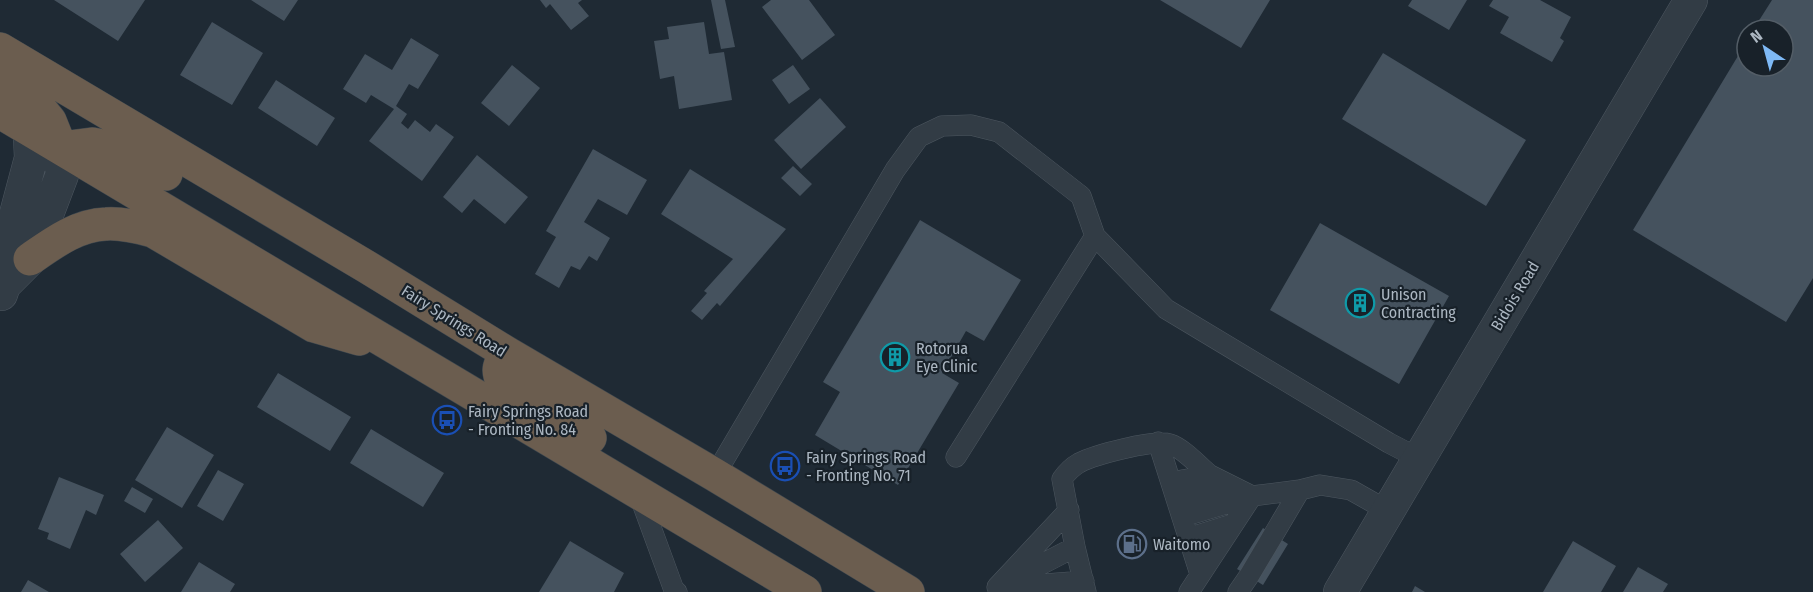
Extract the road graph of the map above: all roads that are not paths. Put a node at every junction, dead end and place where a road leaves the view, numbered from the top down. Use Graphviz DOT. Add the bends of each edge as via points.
graph roads {
  1 [pos="1691,0"];
  2 [pos="0,49"];
  3 [pos="0,76"];
  4 [pos="0,112"];
  5 [pos="41,145"];
  6 [pos="1095,236"];
  7 [pos="30,259"];
  8 [pos="367,267"];
  9 [pos="2,290"];
  10 [pos="401,351"];
  11 [pos="507,353"];
  12 [pos="1158,442"];
  13 [pos="956,457"];
  14 [pos="1418,458"];
  15 [pos="715,475"];
  16 [pos="1210,475"];
  17 [pos="1171,482"];
  18 [pos="1232,486"];
  19 [pos="1300,490"];
  20 [pos="638,492"];
  21 [pos="1252,496"];
  22 [pos="1179,509"];
  23 [pos="1388,510"];
  24 [pos="1233,524"];
  25 [pos="1191,546"];
  26 [pos="1218,547"];
  27 [pos="1078,554"];
  28 [pos="1200,574"];
  29 [pos="992,590"];
  30 [pos="674,591"];
  31 [pos="805,592"];
  32 [pos="908,592"];
  33 [pos="1189,592"];
  34 [pos="1238,592"];
  35 [pos="1340,592"];
  1 -- 14 [label="street, Bidois Road"];
  2 -- 8 [label="highway, Fairy Springs Road"];
  3 -- 5 [label="highway" via="29,95 50,121"];
  4 -- 5 [label="highway"];
  5 -- 7 [label="street" via="62,175"];
  5 -- 8 [label="highway" via="92,144 126,151 294,250"];
  5 -- 9 [label="street" via="8,244"];
  5 -- 10 [label="highway"];
  6 -- 13 [label="lane"];
  6 -- 14 [label="lane" via="1166,309"];
  6 -- 15 [label="lane" via="1081,196 999,132 971,125 942,126 919,137 894,170"];
  7 -- 9 [label="street"];
  7 -- 10 [label="highway" via="57,240 86,227 127,225 153,231 314,326"];
  8 -- 11 [label="highway, Fairy Springs Road"];
  10 -- 20 [label="highway"];
  11 -- 15 [label="highway, Fairy Springs Road"];
  11 -- 20 [label="highway" via="498,368 503,383 612,452 628,470"];
  12 -- 16 [label="lane" via="1175,446"];
  12 -- 17 [label="lane"];
  12 -- 27 [label="lane" via="1081,462 1062,479"];
  14 -- 23 [label="street, Bidois Road"];
  15 -- 32 [label="highway, Fairy Springs Road"];
  16 -- 17 [label="lane"];
  16 -- 18 [label="lane"];
  17 -- 22 [label="lane"];
  18 -- 21 [label="lane"];
  18 -- 22 [label="lane"];
  19 -- 21 [label="lane"];
  19 -- 23 [label="lane" via="1320,485 1351,490"];
  19 -- 34 [label="lane"];
  20 -- 30 [label="lane"];
  20 -- 31 [label="highway"];
  21 -- 22 [label="lane"];
  21 -- 24 [label="lane"];
  22 -- 25 [label="lane"];
  23 -- 35 [label="street, Bidois Road"];
  24 -- 25 [label="lane"];
  24 -- 26 [label="lane"];
  25 -- 26 [label="lane"];
  25 -- 28 [label="lane"];
  26 -- 28 [label="lane"];
  27 -- 29 [label="lane"];
  27 -- 29 [label="lane"];
  27 -- 29 [label="lane"];
  28 -- 33 [label="lane"];
}
